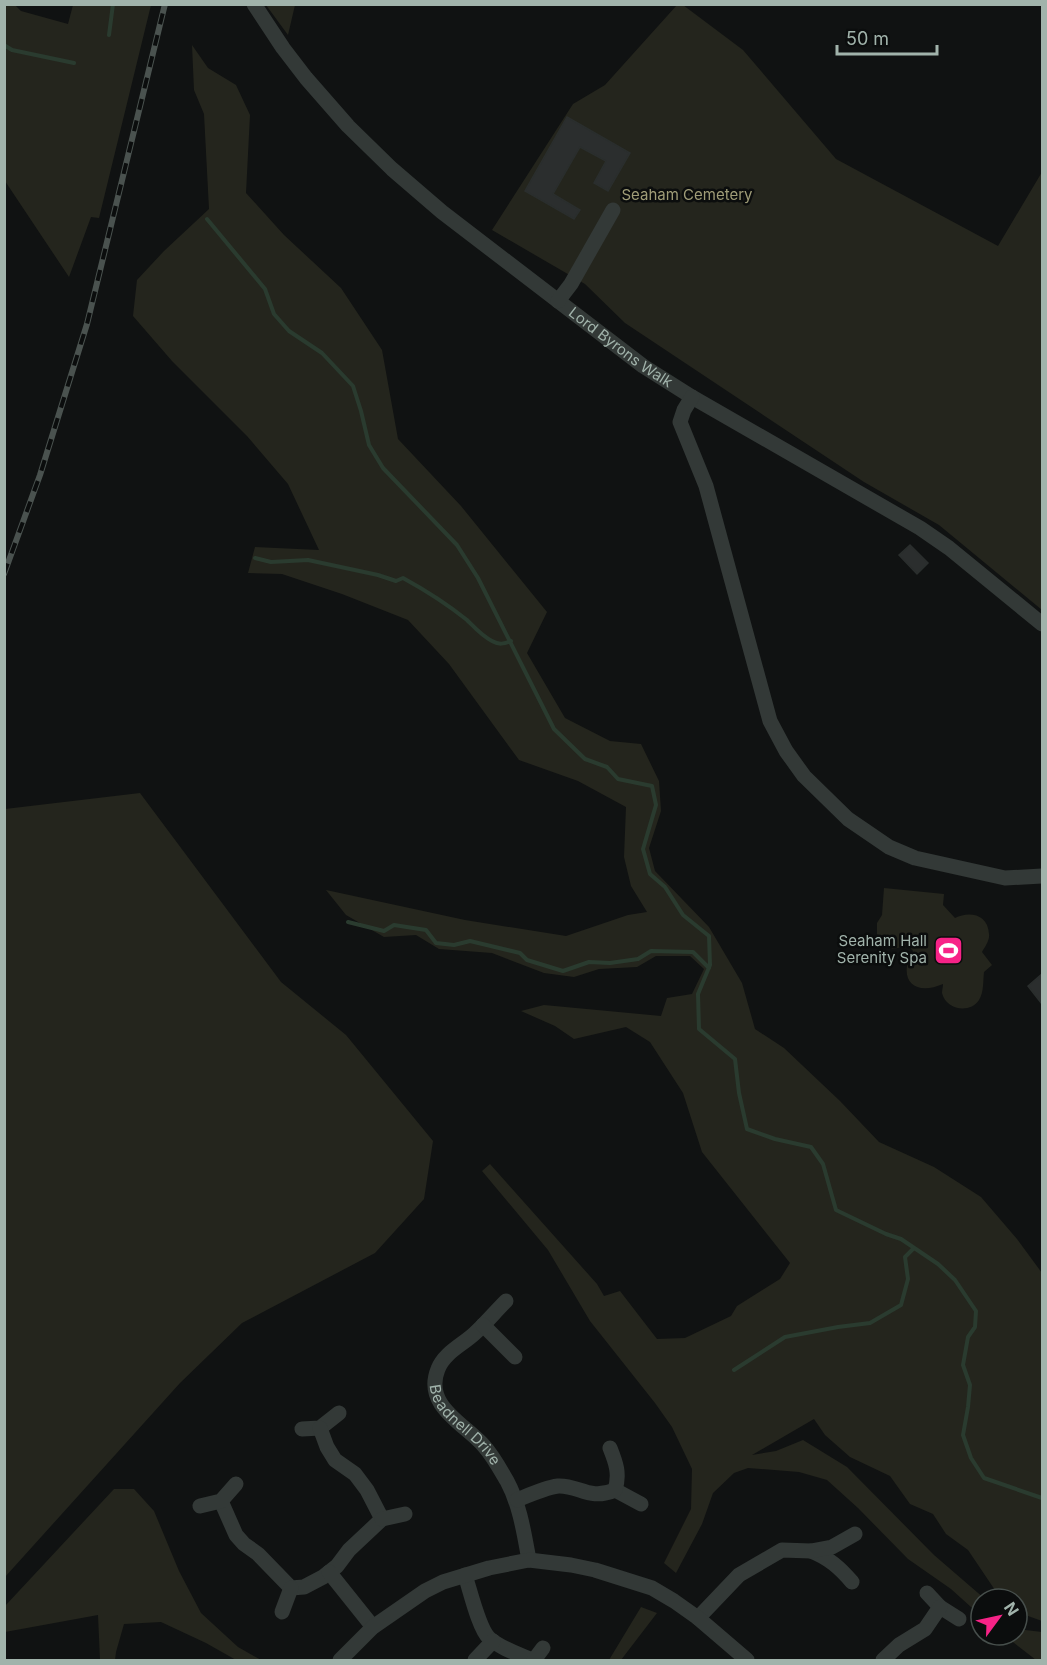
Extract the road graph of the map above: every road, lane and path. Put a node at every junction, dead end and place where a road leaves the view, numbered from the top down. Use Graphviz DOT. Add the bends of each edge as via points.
graph roads {
  1 [pos="254,4"];
  2 [pos="614,210"];
  3 [pos="558,301"];
  4 [pos="692,397"];
  5 [pos="1042,624"];
  6 [pos="1042,876"];
  7 [pos="506,1301"];
  8 [pos="483,1325"];
  9 [pos="515,1357"];
  10 [pos="339,1413"];
  11 [pos="320,1428"];
  12 [pos="302,1430"];
  13 [pos="610,1448"];
  14 [pos="236,1484"];
  15 [pos="615,1490"];
  16 [pos="517,1500"];
  17 [pos="221,1501"];
  18 [pos="641,1504"];
  19 [pos="200,1506"];
  20 [pos="405,1514"];
  21 [pos="382,1519"];
  22 [pos="855,1534"];
  23 [pos="811,1551"];
  24 [pos="530,1560"];
  25 [pos="329,1572"];
  26 [pos="465,1575"];
  27 [pos="852,1582"];
  28 [pos="291,1587"];
  29 [pos="927,1593"];
  30 [pos="940,1607"];
  31 [pos="282,1612"];
  32 [pos="698,1618"];
  33 [pos="959,1619"];
  34 [pos="373,1627"];
  35 [pos="493,1641"];
  36 [pos="536,1656"];
  37 [pos="340,1660"];
  38 [pos="476,1660"];
  39 [pos="747,1660"];
  40 [pos="883,1660"];
  1 -- 3 [label="street, Lord Byrons Walk" via="306,78 392,169"];
  2 -- 3 [label="street"];
  3 -- 4 [label="street, Lord Byrons Walk" via="643,366"];
  4 -- 5 [label="street, Lord Byrons Walk" via="920,528"];
  4 -- 6 [label="street" via="680,422 706,486 770,721 804,776 848,819 889,847 915,858 1005,878"];
  7 -- 8 [label="street, Beadnell Drive"];
  8 -- 9 [label="street"];
  8 -- 16 [label="street, Beadnell Drive" via="442,1362 435,1380 436,1393 446,1412 486,1448"];
  10 -- 11 [label="street"];
  11 -- 12 [label="street"];
  11 -- 21 [label="street" via="335,1460 355,1474"];
  13 -- 15 [label="street" via="618,1472"];
  14 -- 17 [label="street"];
  15 -- 16 [label="street" via="597,1494 558,1486"];
  15 -- 18 [label="street"];
  16 -- 24 [label="street, Beadnell Drive"];
  17 -- 19 [label="street"];
  17 -- 28 [label="street" via="236,1535"];
  20 -- 21 [label="street"];
  21 -- 25 [label="street"];
  22 -- 23 [label="street" via="832,1547"];
  23 -- 27 [label="street" via="838,1566"];
  23 -- 32 [label="street" via="783,1550 739,1575"];
  24 -- 26 [label="street"];
  24 -- 32 [label="street" via="571,1564 652,1588"];
  25 -- 28 [label="street" via="304,1587"];
  25 -- 34 [label="street"];
  26 -- 34 [label="street" via="425,1591"];
  26 -- 35 [label="street" via="482,1628"];
  28 -- 31 [label="street"];
  29 -- 30 [label="street"];
  30 -- 33 [label="street"];
  30 -- 40 [label="street" via="925,1629"];
  32 -- 39 [label="street"];
  34 -- 37 [label="street"];
  35 -- 36 [label="street"];
  35 -- 38 [label="street"];
}
